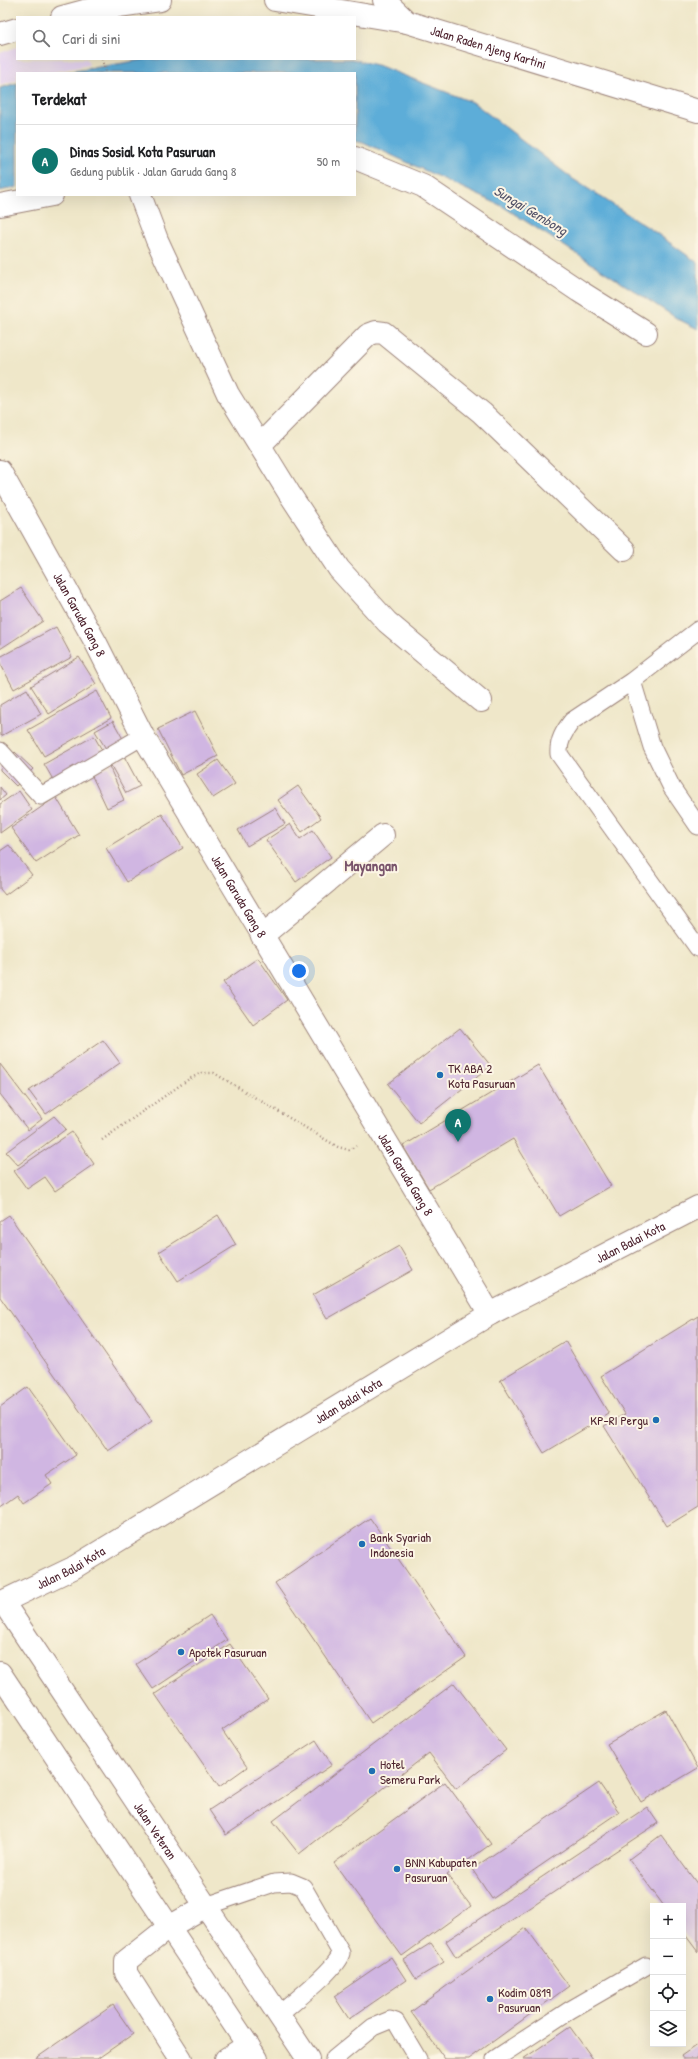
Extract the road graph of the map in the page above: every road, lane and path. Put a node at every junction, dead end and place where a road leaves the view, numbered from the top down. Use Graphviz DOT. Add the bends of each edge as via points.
graph roads {
  1 [pos="160,0"];
  2 [pos="275,0"];
  3 [pos="384,0"];
  4 [pos="66,16"];
  5 [pos="407,22"];
  6 [pos="16,29"];
  7 [pos="0,34"];
  8 [pos="102,60"];
  9 [pos="106,72"];
  10 [pos="698,111"];
  11 [pos="356,158"];
  12 [pos="47,196"];
  13 [pos="140,196"];
  14 [pos="0,205"];
  15 [pos="646,333"];
  16 [pos="260,445"];
  17 [pos="0,471"];
  18 [pos="624,550"];
  19 [pos="698,630"];
  20 [pos="632,681"];
  21 [pos="481,701"];
  22 [pos="143,736"];
  23 [pos="0,751"];
  24 [pos="691,803"];
  25 [pos="698,826"];
  26 [pos="383,835"];
  27 [pos="262,936"];
  28 [pos="698,948"];
  29 [pos="381,1134"];
  30 [pos="102,1140"];
  31 [pos="698,1206"];
  32 [pos="490,1314"];
  33 [pos="1,1601"];
  34 [pos="0,1673"];
  35 [pos="206,1906"];
  36 [pos="169,1927"];
  37 [pos="646,1966"];
  38 [pos="279,2015"];
  39 [pos="253,2052"];
  40 [pos="181,2059"];
  41 [pos="226,2059"];
  42 [pos="308,2059"];
  43 [pos="334,2059"];
  44 [pos="418,2059"];
  45 [pos="495,2059"];
  1 -- 4 [label="main road"];
  2 -- 5 [label="main road, Jalan Raden Ajeng Kartini"];
  3 -- 5 [label="main road"];
  5 -- 10 [label="main road, Jalan Raden Ajeng Kartini"];
  6 -- 7 [label="main road"];
  8 -- 9 [label="path"];
  11 -- 15 [label="main road" via="424,186"];
  12 -- 14 [label="main road"];
  13 -- 16 [label="main road" via="157,240 228,394"];
  16 -- 18 [label="main road" via="368,334 384,333 482,413"];
  16 -- 21 [label="main road" via="339,569 388,622"];
  17 -- 22 [label="main road, Jalan Garuda Gang 8" via="96,644"];
  19 -- 20 [label="lane"];
  20 -- 24 [label="lane" via="652,747 672,788"];
  20 -- 28 [label="lane" via="572,722 558,745 559,754"];
  22 -- 23 [label="lane" via="42,796"];
  22 -- 27 [label="main road, Jalan Garuda Gang 8"];
  24 -- 25 [label="lane"];
  26 -- 27 [label="main road"];
  27 -- 29 [label="main road, Jalan Garuda Gang 8"];
  29 -- 30 [label="path" via="344,1150 214,1073 202,1073 189,1078"];
  29 -- 32 [label="main road, Jalan Garuda Gang 8"];
  31 -- 32 [label="main road, Jalan Balai Kota"];
  32 -- 33 [label="main road, Jalan Balai Kota" via="73,1568"];
  33 -- 35 [label="main road, Jalan Veteran"];
  34 -- 36 [label="main road"];
  35 -- 36 [label="main road"];
  35 -- 38 [label="main road, Jalan Veteran"];
  35 -- 38 [label="lane" via="274,1883 291,1882 303,1887 341,1953 336,1963"];
  36 -- 39 [label="main road"];
  36 -- 40 [label="main road" via="126,1961 124,1966"];
  37 -- 45 [label="lane" via="570,2010"];
  38 -- 42 [label="main road, Jalan Veteran"];
  39 -- 41 [label="main road"];
  43 -- 44 [label="lane" via="373,2027 390,2020 396,2022"];
}
